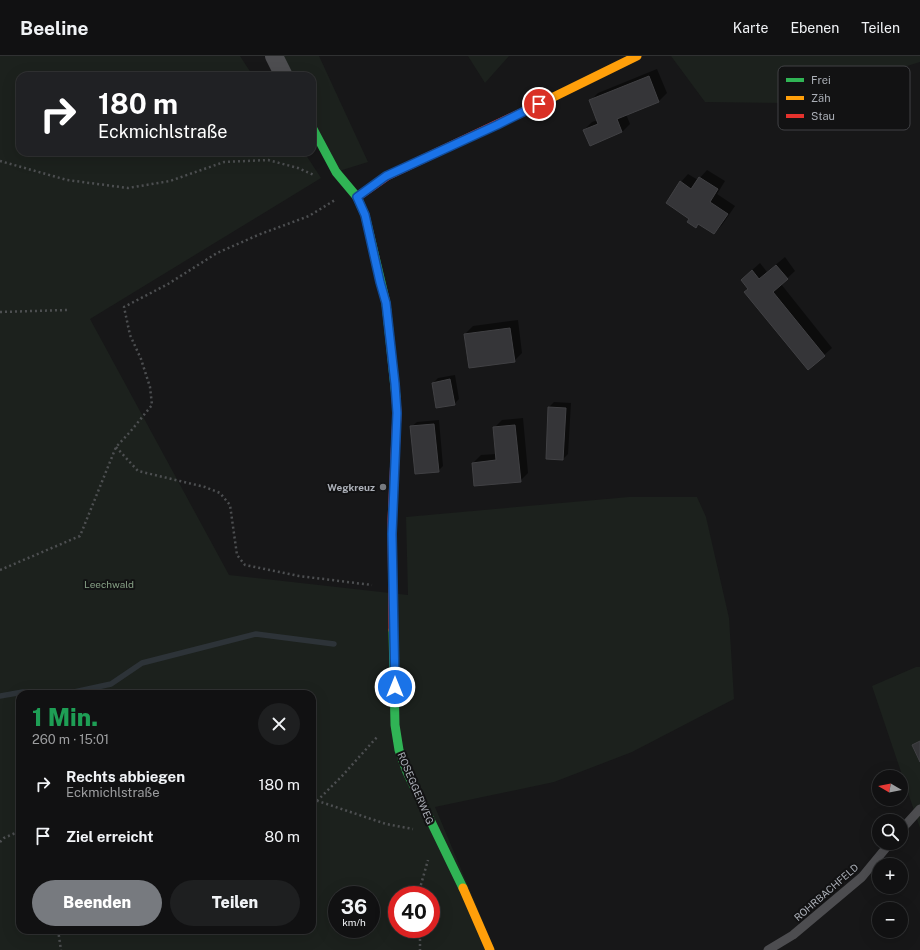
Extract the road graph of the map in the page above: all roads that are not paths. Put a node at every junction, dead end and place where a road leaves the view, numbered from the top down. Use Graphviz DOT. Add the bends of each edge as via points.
graph roads {
  1 [pos="274,56"];
  2 [pos="637,56"];
  3 [pos="282,72"];
  4 [pos="316,134"];
  5 [pos="355,193"];
  6 [pos="920,810"];
  7 [pos="908,823"];
  8 [pos="884,850"];
  9 [pos="490,950"];
  10 [pos="768,950"];
  1 -- 3 [label="street"];
  2 -- 5 [label="street"];
  4 -- 5 [label="street, ROSEGGERWEG" via="336,172"];
  5 -- 9 [label="street, ROSEGGERWEG" via="365,215 386,303 397,413 392,512 392,588 395,717 399,750"];
  6 -- 7 [label="lane"];
  8 -- 10 [label="lane, ROHRBACHFELD" via="862,877 793,935"];
}
